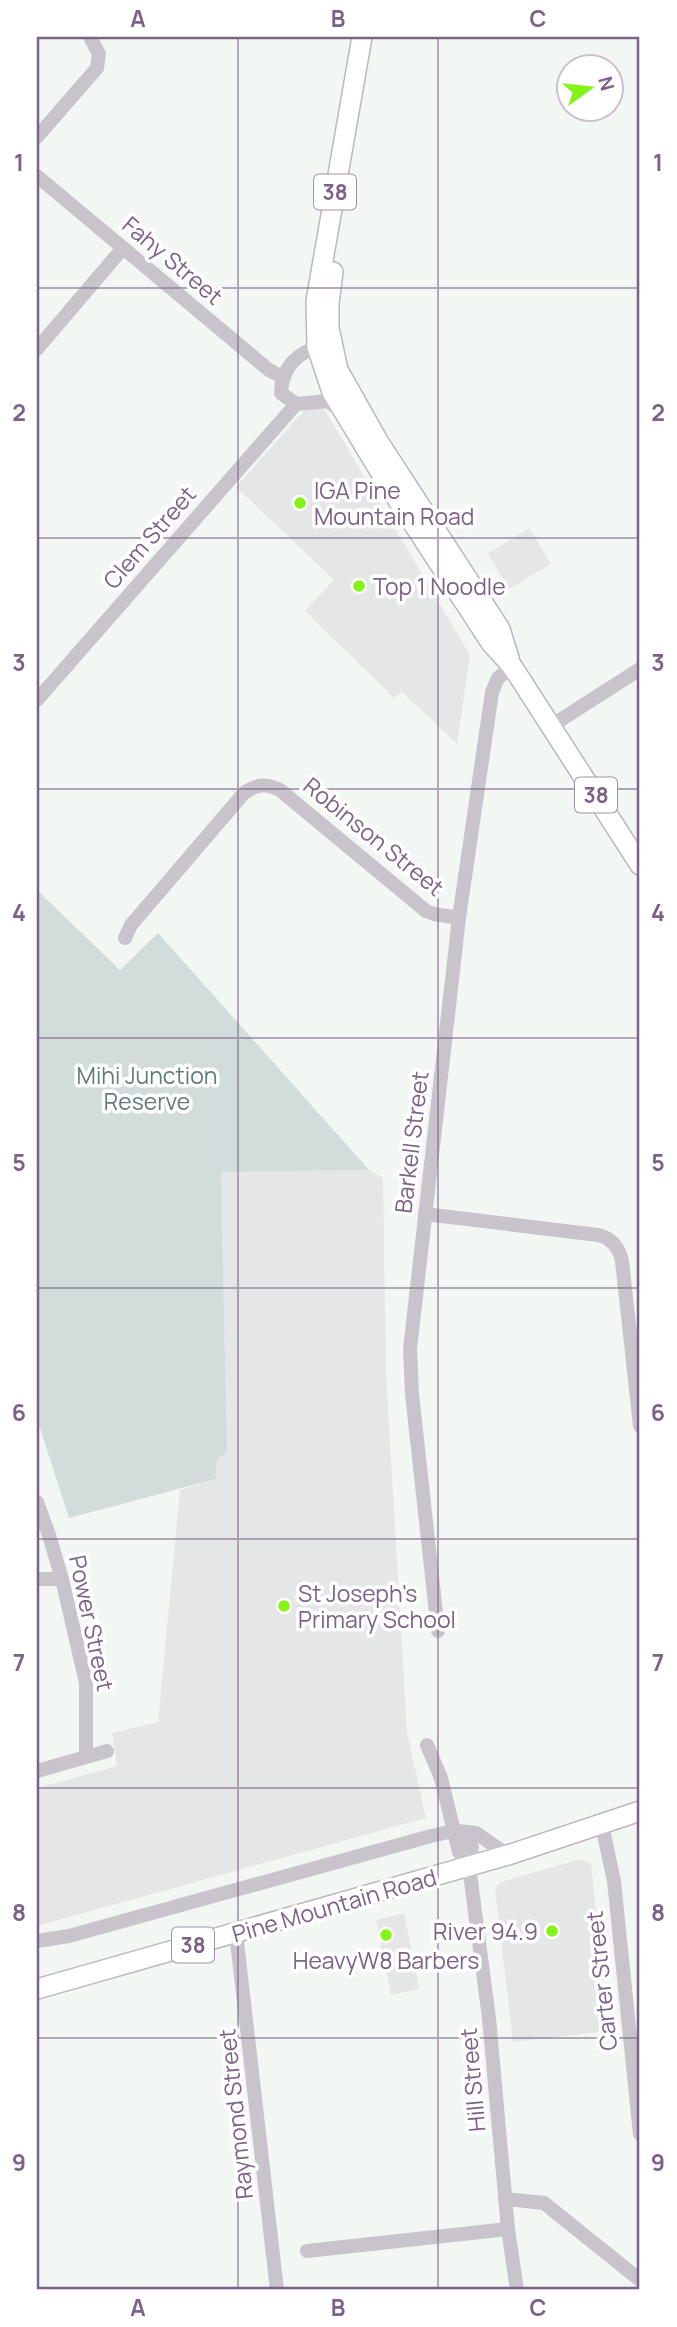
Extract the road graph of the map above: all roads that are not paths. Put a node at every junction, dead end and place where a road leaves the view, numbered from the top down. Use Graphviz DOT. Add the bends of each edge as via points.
graph roads {
  1 [pos="90,37"];
  2 [pos="362,37"];
  3 [pos="376,37"];
  4 [pos="37,137"];
  5 [pos="37,176"];
  6 [pos="123,248"];
  7 [pos="324,346"];
  8 [pos="37,349"];
  9 [pos="282,377"];
  10 [pos="330,393"];
  11 [pos="296,404"];
  12 [pos="512,666"];
  13 [pos="640,669"];
  14 [pos="37,700"];
  15 [pos="551,726"];
  16 [pos="640,865"];
  17 [pos="459,918"];
  18 [pos="125,938"];
  19 [pos="425,1214"];
  20 [pos="640,1426"];
  21 [pos="37,1502"];
  22 [pos="37,1579"];
  23 [pos="62,1579"];
  24 [pos="438,1631"];
  25 [pos="427,1745"];
  26 [pos="107,1751"];
  27 [pos="86,1756"];
  28 [pos="37,1771"];
  29 [pos="640,1811"];
  30 [pos="602,1825"];
  31 [pos="455,1831"];
  32 [pos="508,1855"];
  33 [pos="469,1866"];
  34 [pos="236,1933"];
  35 [pos="69,1936"];
  36 [pos="37,1941"];
  37 [pos="37,1952"];
  38 [pos="37,1989"];
  39 [pos="640,2134"];
  40 [pos="506,2199"];
  41 [pos="508,2229"];
  42 [pos="307,2250"];
  43 [pos="640,2280"];
  44 [pos="277,2290"];
  45 [pos="517,2290"];
  1 -- 4 [label="street" via="99,54 94,72"];
  2 -- 7 [label="main road, 38" via="318,279 314,317"];
  3 -- 7 [label="main road, 38" via="331,281"];
  5 -- 6 [label="street, Fahy Street"];
  6 -- 8 [label="street"];
  6 -- 9 [label="street, Fahy Street"];
  7 -- 9 [label="street" via="298,356"];
  7 -- 10 [label="main road, 38" via="338,370"];
  9 -- 11 [label="street" via="281,393"];
  10 -- 11 [label="street"];
  10 -- 12 [label="main road, 38" via="484,632"];
  10 -- 12 [label="main road, 38" via="500,629"];
  11 -- 14 [label="street, Clem Street"];
  12 -- 15 [label="main road, 38"];
  12 -- 17 [label="street, Barkell Street" via="498,678 492,692"];
  13 -- 15 [label="street"];
  15 -- 16 [label="main road, 38"];
  17 -- 18 [label="street, Robinson Street" via="426,911 280,790 262,784 244,793 131,925"];
  17 -- 19 [label="street, Barkell Street"];
  19 -- 20 [label="street" via="608,1238 622,1261"];
  19 -- 24 [label="street, Barkell Street" via="410,1371"];
  21 -- 23 [label="street, Power Street"];
  22 -- 23 [label="street"];
  23 -- 27 [label="street, Power Street" via="86,1683"];
  25 -- 31 [label="street"];
  26 -- 27 [label="street"];
  27 -- 28 [label="street"];
  29 -- 30 [label="main road, Pine Mountain Road / 38"];
  30 -- 32 [label="main road, Pine Mountain Road / 38"];
  30 -- 39 [label="street, Carter Street" via="614,1881"];
  31 -- 32 [label="street" via="476,1833"];
  31 -- 33 [label="street" via="464,1833 472,1847"];
  31 -- 35 [label="street, Pine Mountain Road"];
  32 -- 33 [label="main road, Pine Mountain Road / 38"];
  33 -- 34 [label="main road, Pine Mountain Road / 38"];
  33 -- 40 [label="street, Hill Street"];
  34 -- 38 [label="main road, Pine Mountain Road / 38"];
  34 -- 44 [label="street, Raymond Street"];
  35 -- 36 [label="street, Pine Mountain Road"];
  35 -- 37 [label="street, Pine Mountain Road"];
  40 -- 41 [label="street, Hill Street"];
  40 -- 43 [label="street" via="544,2203"];
  41 -- 42 [label="street"];
  41 -- 45 [label="street, Hill Street"];
}
